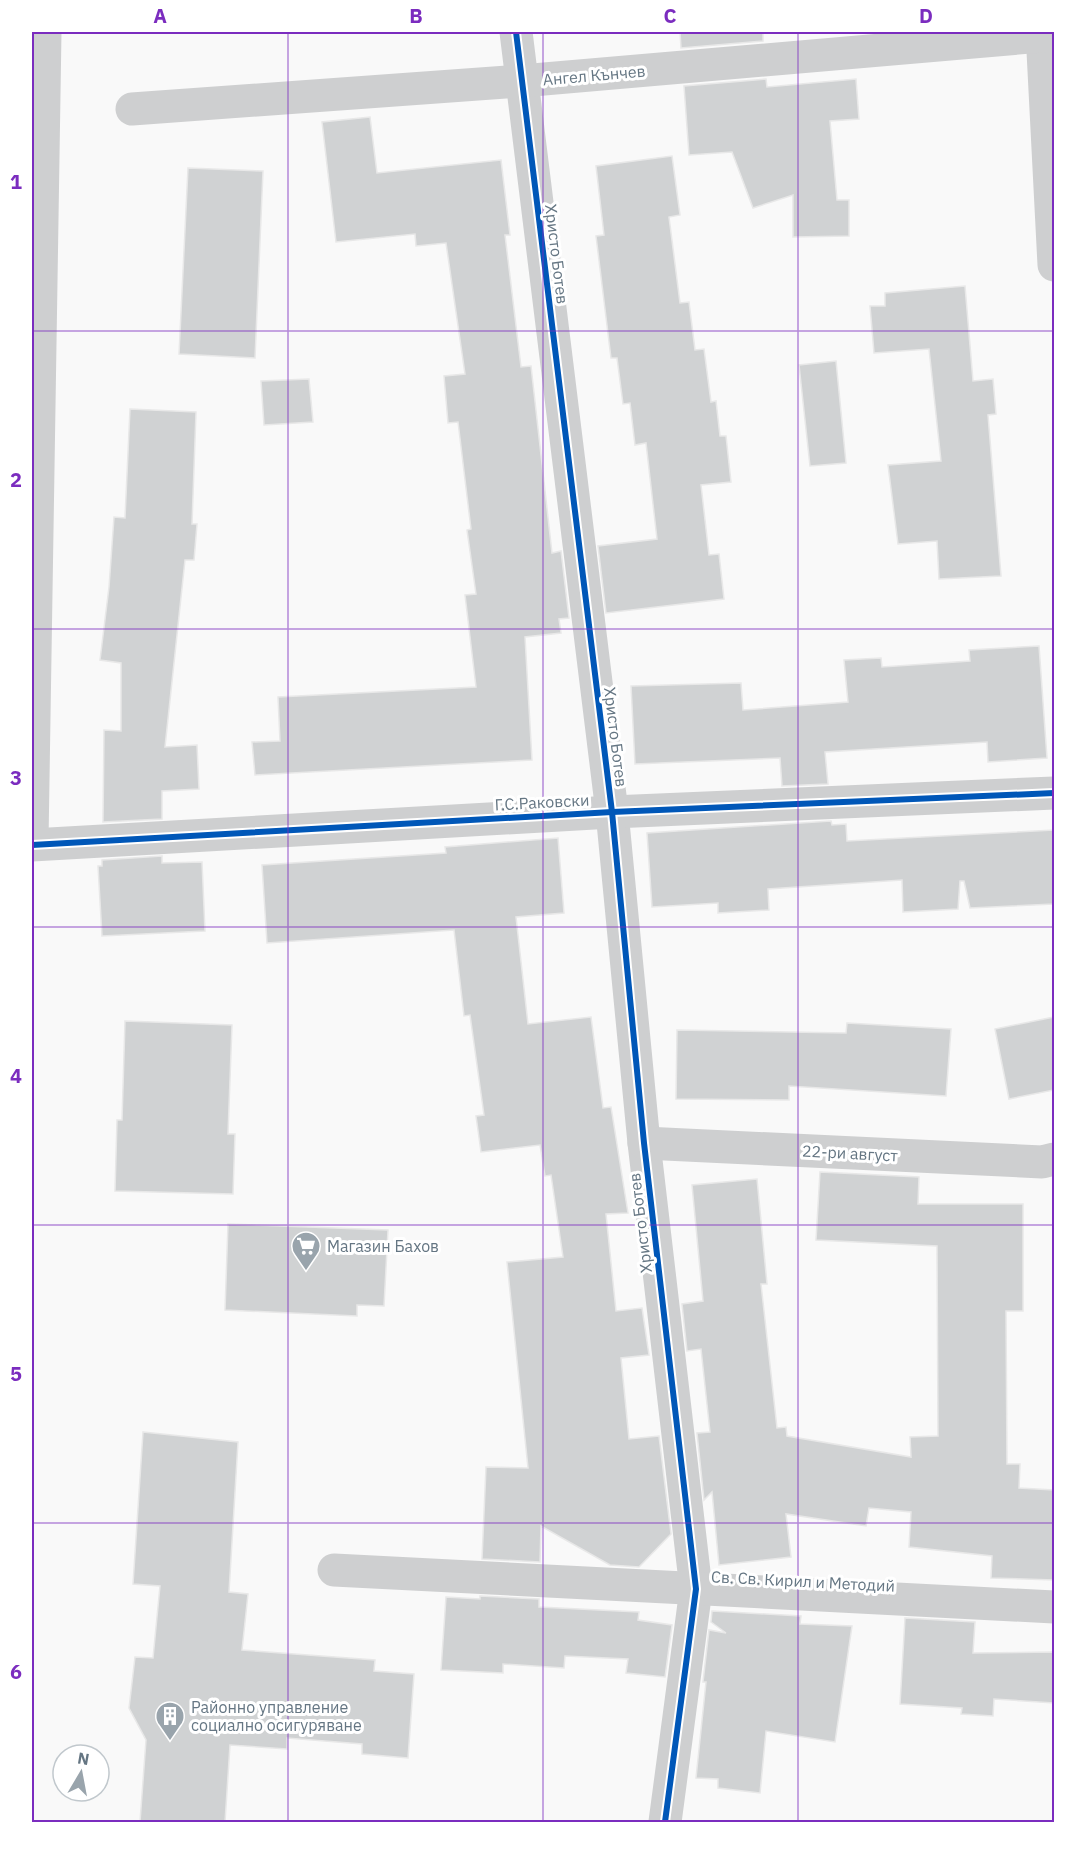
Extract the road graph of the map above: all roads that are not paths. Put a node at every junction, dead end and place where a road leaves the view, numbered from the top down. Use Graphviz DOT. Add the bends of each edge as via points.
graph roads {
  1 [pos="45,32"];
  2 [pos="516,32"];
  3 [pos="1046,34"];
  4 [pos="521,81"];
  5 [pos="132,109"];
  6 [pos="1054,265"];
  7 [pos="1054,793"];
  8 [pos="612,812"];
  9 [pos="32,843"];
  10 [pos="644,1143"];
  11 [pos="1054,1159"];
  12 [pos="334,1570"];
  13 [pos="696,1589"];
  14 [pos="1054,1606"];
  15 [pos="665,1822"];
  1 -- 9 [label="street"];
  2 -- 4 [label="street, Христо Ботев"];
  3 -- 4 [label="street, Ангел Кънчев"];
  3 -- 6 [label="street"];
  4 -- 5 [label="street, Ангел Кънчев"];
  4 -- 8 [label="street, Христо Ботев"];
  7 -- 8 [label="street, Г.С.Раковски"];
  8 -- 9 [label="street, Г.С.Раковски"];
  8 -- 10 [label="street, Христо Ботев"];
  10 -- 11 [label="street, 22-ри август" via="1030,1162"];
  10 -- 13 [label="street, Христо Ботев"];
  12 -- 13 [label="street, Св. Св. Кирил и Методий"];
  13 -- 14 [label="street, Св. Св. Кирил и Методий"];
  13 -- 15 [label="street, Христо Ботев"];
}
